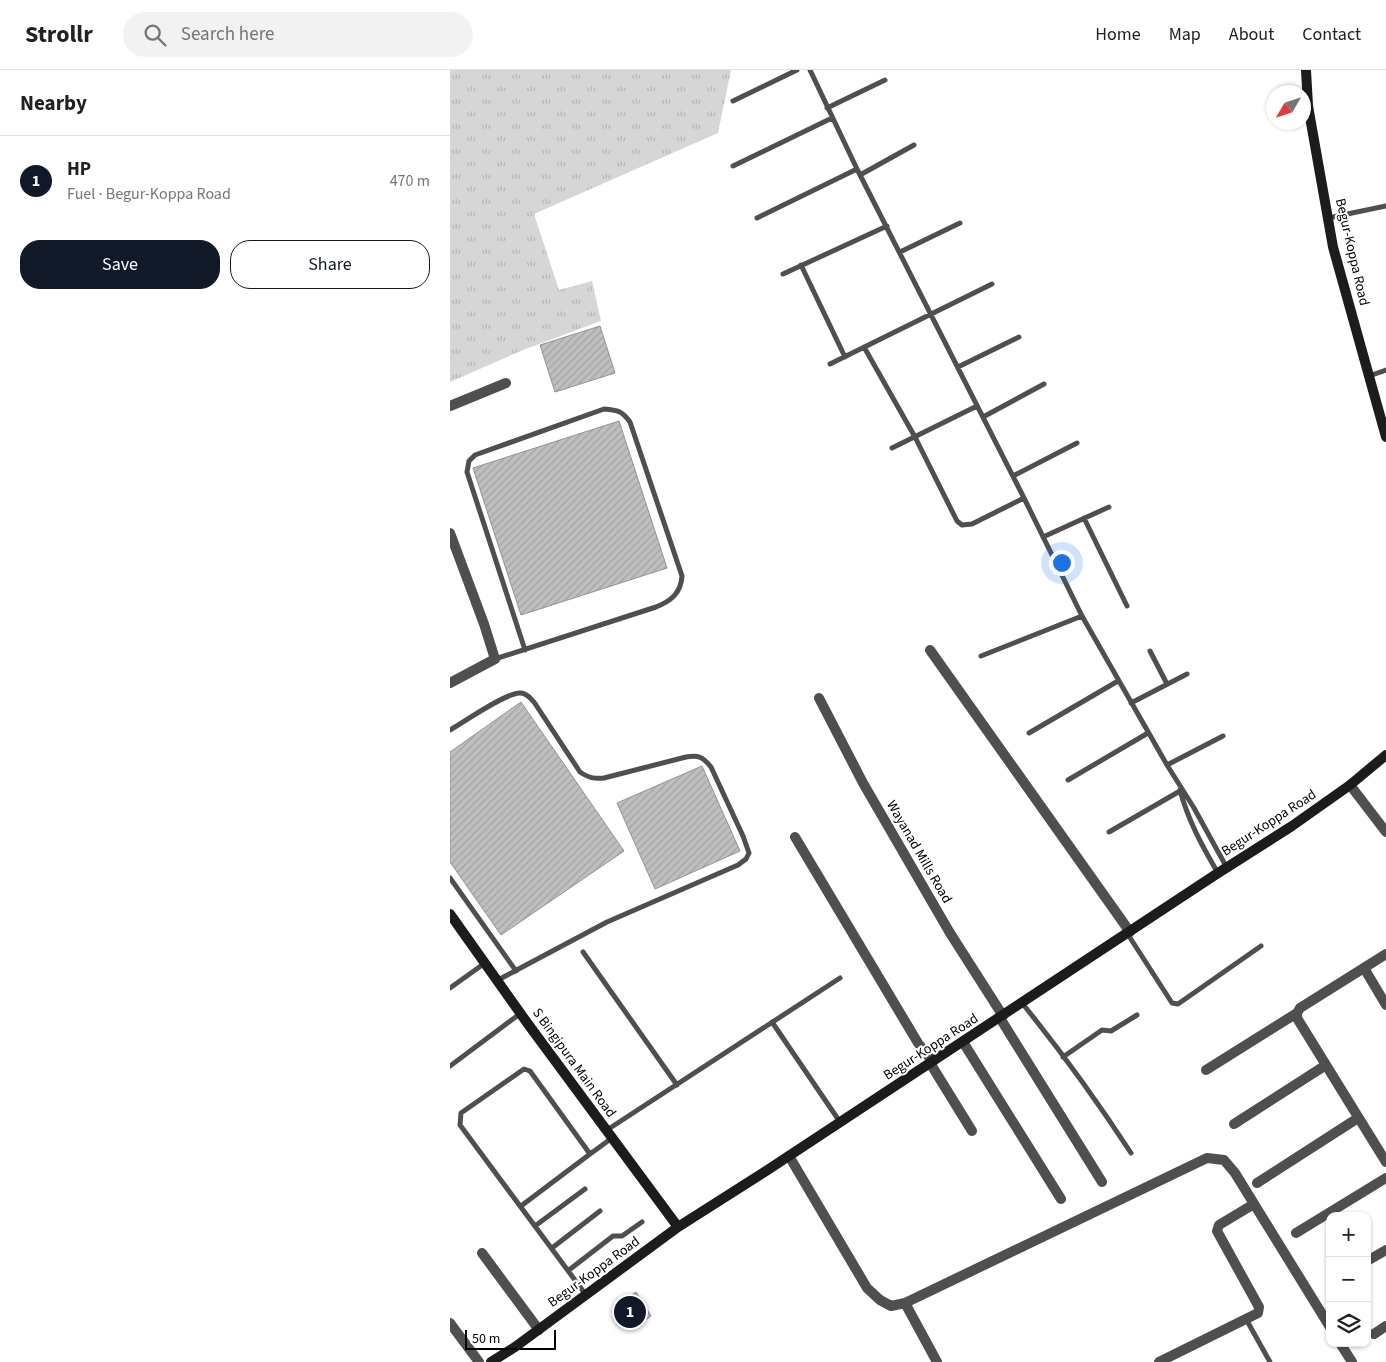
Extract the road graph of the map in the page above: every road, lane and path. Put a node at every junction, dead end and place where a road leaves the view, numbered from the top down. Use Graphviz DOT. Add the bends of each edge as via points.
graph roads {
  1 [pos="797,70"];
  2 [pos="810,70"];
  3 [pos="1306,70"];
  4 [pos="885,80"];
  5 [pos="733,101"];
  6 [pos="827,108"];
  7 [pos="832,118"];
  8 [pos="914,145"];
  9 [pos="733,166"];
  10 [pos="857,169"];
  11 [pos="860,175"];
  12 [pos="1386,206"];
  13 [pos="757,218"];
  14 [pos="1328,218"];
  15 [pos="960,223"];
  16 [pos="887,226"];
  17 [pos="900,252"];
  18 [pos="801,265"];
  19 [pos="783,274"];
  20 [pos="992,284"];
  21 [pos="931,314"];
  22 [pos="1019,337"];
  23 [pos="864,348"];
  24 [pos="845,357"];
  25 [pos="830,364"];
  26 [pos="958,368"];
  27 [pos="1386,370"];
  28 [pos="1369,376"];
  29 [pos="506,383"];
  30 [pos="1044,384"];
  31 [pos="450,406"];
  32 [pos="978,406"];
  33 [pos="983,417"];
  34 [pos="915,437"];
  35 [pos="1386,437"];
  36 [pos="1077,443"];
  37 [pos="892,448"];
  38 [pos="1013,476"];
  39 [pos="1024,498"];
  40 [pos="1109,506"];
  41 [pos="1084,518"];
  42 [pos="450,533"];
  43 [pos="1043,537"];
  44 [pos="1127,606"];
  45 [pos="1082,616"];
  46 [pos="525,650"];
  47 [pos="930,650"];
  48 [pos="1150,651"];
  49 [pos="981,656"];
  50 [pos="495,659"];
  51 [pos="1187,674"];
  52 [pos="1118,681"];
  53 [pos="450,684"];
  54 [pos="1167,684"];
  55 [pos="819,698"];
  56 [pos="1131,704"];
  57 [pos="450,730"];
  58 [pos="1028,733"];
  59 [pos="1148,733"];
  60 [pos="1222,736"];
  61 [pos="1386,755"];
  62 [pos="1167,765"];
  63 [pos="1068,780"];
  64 [pos="1178,785"];
  65 [pos="1350,785"];
  66 [pos="1180,791"];
  67 [pos="1109,832"];
  68 [pos="1386,832"];
  69 [pos="795,837"];
  70 [pos="1222,870"];
  71 [pos="450,878"];
  72 [pos="450,914"];
  73 [pos="1129,933"];
  74 [pos="1261,946"];
  75 [pos="583,952"];
  76 [pos="1386,954"];
  77 [pos="485,963"];
  78 [pos="1364,968"];
  79 [pos="516,971"];
  80 [pos="840,978"];
  81 [pos="497,980"];
  82 [pos="450,988"];
  83 [pos="1022,1003"];
  84 [pos="1386,1005"];
  85 [pos="521,1013"];
  86 [pos="1297,1013"];
  87 [pos="1138,1015"];
  88 [pos="1002,1017"];
  89 [pos="772,1022"];
  90 [pos="963,1042"];
  91 [pos="1064,1057"];
  92 [pos="932,1062"];
  93 [pos="1326,1065"];
  94 [pos="450,1066"];
  95 [pos="1206,1070"];
  96 [pos="677,1085"];
  97 [pos="1358,1118"];
  98 [pos="840,1122"];
  99 [pos="1234,1124"];
  100 [pos="972,1131"];
  101 [pos="610,1134"];
  102 [pos="1131,1152"];
  103 [pos="590,1154"];
  104 [pos="789,1156"];
  105 [pos="1386,1162"];
  106 [pos="1386,1178"];
  107 [pos="1102,1182"];
  108 [pos="1258,1184"];
  109 [pos="585,1189"];
  110 [pos="1062,1199"];
  111 [pos="1254,1204"];
  112 [pos="521,1206"];
  113 [pos="600,1211"];
  114 [pos="642,1222"];
  115 [pos="535,1226"];
  116 [pos="678,1227"];
  117 [pos="1296,1232"];
  118 [pos="552,1248"];
  119 [pos="1386,1250"];
  120 [pos="482,1253"];
  121 [pos="1371,1259"];
  122 [pos="569,1270"];
  123 [pos="586,1295"];
  124 [pos="905,1303"];
  125 [pos="1246,1319"];
  126 [pos="1326,1321"];
  127 [pos="450,1323"];
  128 [pos="1386,1326"];
  129 [pos="538,1330"];
  130 [pos="1374,1334"];
  131 [pos="1342,1347"];
  132 [pos="1350,1361"];
  133 [pos="479,1362"];
  134 [pos="491,1362"];
  135 [pos="937,1362"];
  136 [pos="1159,1362"];
  137 [pos="1270,1362"];
  1 -- 5 [label="lane"];
  2 -- 6 [label="lane"];
  3 -- 14 [label="main road, Begur-Koppa Road" via="1308,106"];
  4 -- 6 [label="lane"];
  6 -- 7 [label="lane"];
  7 -- 9 [label="lane"];
  7 -- 10 [label="lane"];
  8 -- 11 [label="lane"];
  10 -- 11 [label="lane"];
  10 -- 13 [label="lane"];
  11 -- 16 [label="lane"];
  12 -- 14 [label="lane"];
  14 -- 28 [label="main road, Begur-Koppa Road"];
  15 -- 17 [label="lane"];
  16 -- 17 [label="lane"];
  16 -- 18 [label="lane"];
  17 -- 21 [label="lane"];
  18 -- 19 [label="lane"];
  18 -- 24 [label="lane"];
  20 -- 21 [label="lane"];
  21 -- 23 [label="lane"];
  21 -- 26 [label="lane"];
  22 -- 26 [label="lane"];
  23 -- 24 [label="lane"];
  23 -- 34 [label="lane"];
  24 -- 25 [label="lane"];
  26 -- 32 [label="lane"];
  27 -- 28 [label="lane"];
  28 -- 35 [label="main road, Begur-Koppa Road"];
  29 -- 31 [label="street"];
  30 -- 33 [label="lane"];
  32 -- 33 [label="lane"];
  32 -- 34 [label="lane"];
  33 -- 38 [label="lane"];
  34 -- 37 [label="lane"];
  34 -- 39 [label="lane" via="957,521 962,525 972,524"];
  36 -- 38 [label="lane"];
  38 -- 39 [label="lane"];
  39 -- 43 [label="lane"];
  40 -- 41 [label="lane"];
  41 -- 43 [label="lane"];
  41 -- 44 [label="lane"];
  42 -- 50 [label="street"];
  43 -- 45 [label="lane"];
  45 -- 49 [label="lane"];
  45 -- 52 [label="lane"];
  46 -- 46 [label="lane" via="656,608 665,604 681,586 682,576 630,422 616,410 604,409 481,453 469,461 467,472"];
  46 -- 50 [label="lane"];
  47 -- 73 [label="street"];
  48 -- 54 [label="lane"];
  50 -- 53 [label="street"];
  51 -- 54 [label="lane"];
  52 -- 56 [label="lane"];
  52 -- 58 [label="lane"];
  54 -- 56 [label="lane"];
  55 -- 88 [label="street, Wayanad Mills Road" via="868,791"];
  56 -- 59 [label="lane"];
  57 -- 79 [label="lane" via="520,692 528,694 580,772 588,778 604,778 686,757 704,758 749,853 738,865 607,922"];
  59 -- 62 [label="lane"];
  59 -- 63 [label="lane"];
  60 -- 62 [label="lane"];
  61 -- 65 [label="main road, Begur-Koppa Road"];
  62 -- 64 [label="lane"];
  64 -- 66 [label="lane"];
  64 -- 70 [label="lane" via="1194,808"];
  65 -- 68 [label="street"];
  65 -- 70 [label="main road, Begur-Koppa Road"];
  66 -- 67 [label="lane"];
  66 -- 70 [label="lane" via="1203,848"];
  69 -- 92 [label="street"];
  70 -- 73 [label="main road, Begur-Koppa Road"];
  71 -- 79 [label="lane"];
  72 -- 77 [label="main road, S Bingipura Main Road"];
  73 -- 74 [label="lane" via="1172,1003 1178,1004"];
  73 -- 83 [label="main road, Begur-Koppa Road"];
  75 -- 96 [label="lane"];
  76 -- 78 [label="street"];
  77 -- 81 [label="main road, S Bingipura Main Road"];
  77 -- 82 [label="lane"];
  78 -- 84 [label="street"];
  78 -- 86 [label="street"];
  79 -- 81 [label="lane"];
  80 -- 89 [label="lane"];
  81 -- 85 [label="main road, S Bingipura Main Road"];
  83 -- 88 [label="main road, Begur-Koppa Road"];
  83 -- 91 [label="lane"];
  85 -- 94 [label="lane"];
  85 -- 101 [label="main road, S Bingipura Main Road"];
  86 -- 93 [label="street"];
  86 -- 95 [label="street"];
  87 -- 91 [label="lane" via="1111,1031 1102,1030"];
  88 -- 90 [label="main road, Begur-Koppa Road"];
  88 -- 107 [label="street, Wayanad Mills Road"];
  89 -- 96 [label="lane"];
  89 -- 98 [label="lane"];
  90 -- 92 [label="main road, Begur-Koppa Road"];
  90 -- 110 [label="street"];
  91 -- 102 [label="lane"];
  92 -- 98 [label="main road, Begur-Koppa Road"];
  92 -- 100 [label="street"];
  93 -- 97 [label="street"];
  93 -- 99 [label="street"];
  96 -- 101 [label="lane"];
  97 -- 105 [label="street"];
  97 -- 108 [label="street"];
  98 -- 104 [label="main road, Begur-Koppa Road"];
  101 -- 103 [label="lane"];
  101 -- 116 [label="main road, S Bingipura Main Road"];
  103 -- 112 [label="lane"];
  103 -- 112 [label="lane" via="530,1071 524,1069 461,1112 460,1125"];
  104 -- 116 [label="main road, Begur-Koppa Road"];
  104 -- 124 [label="street" via="867,1288 890,1306"];
  106 -- 117 [label="street"];
  109 -- 115 [label="lane"];
  111 -- 124 [label="street" via="1224,1160 1207,1158"];
  111 -- 125 [label="street" via="1220,1225 1217,1231 1259,1307 1258,1313"];
  111 -- 126 [label="street"];
  112 -- 115 [label="lane"];
  113 -- 118 [label="lane"];
  114 -- 122 [label="lane" via="622,1236 613,1236"];
  115 -- 118 [label="lane"];
  116 -- 123 [label="main road, Begur-Koppa Road"];
  118 -- 122 [label="lane"];
  119 -- 121 [label="street"];
  120 -- 129 [label="street"];
  122 -- 123 [label="lane"];
  123 -- 129 [label="main road, Begur-Koppa Road"];
  124 -- 135 [label="street"];
  125 -- 136 [label="street"];
  125 -- 137 [label="lane"];
  127 -- 133 [label="street"];
  128 -- 130 [label="street"];
  129 -- 134 [label="main road, Begur-Koppa Road"];
  131 -- 132 [label="street"];
}
